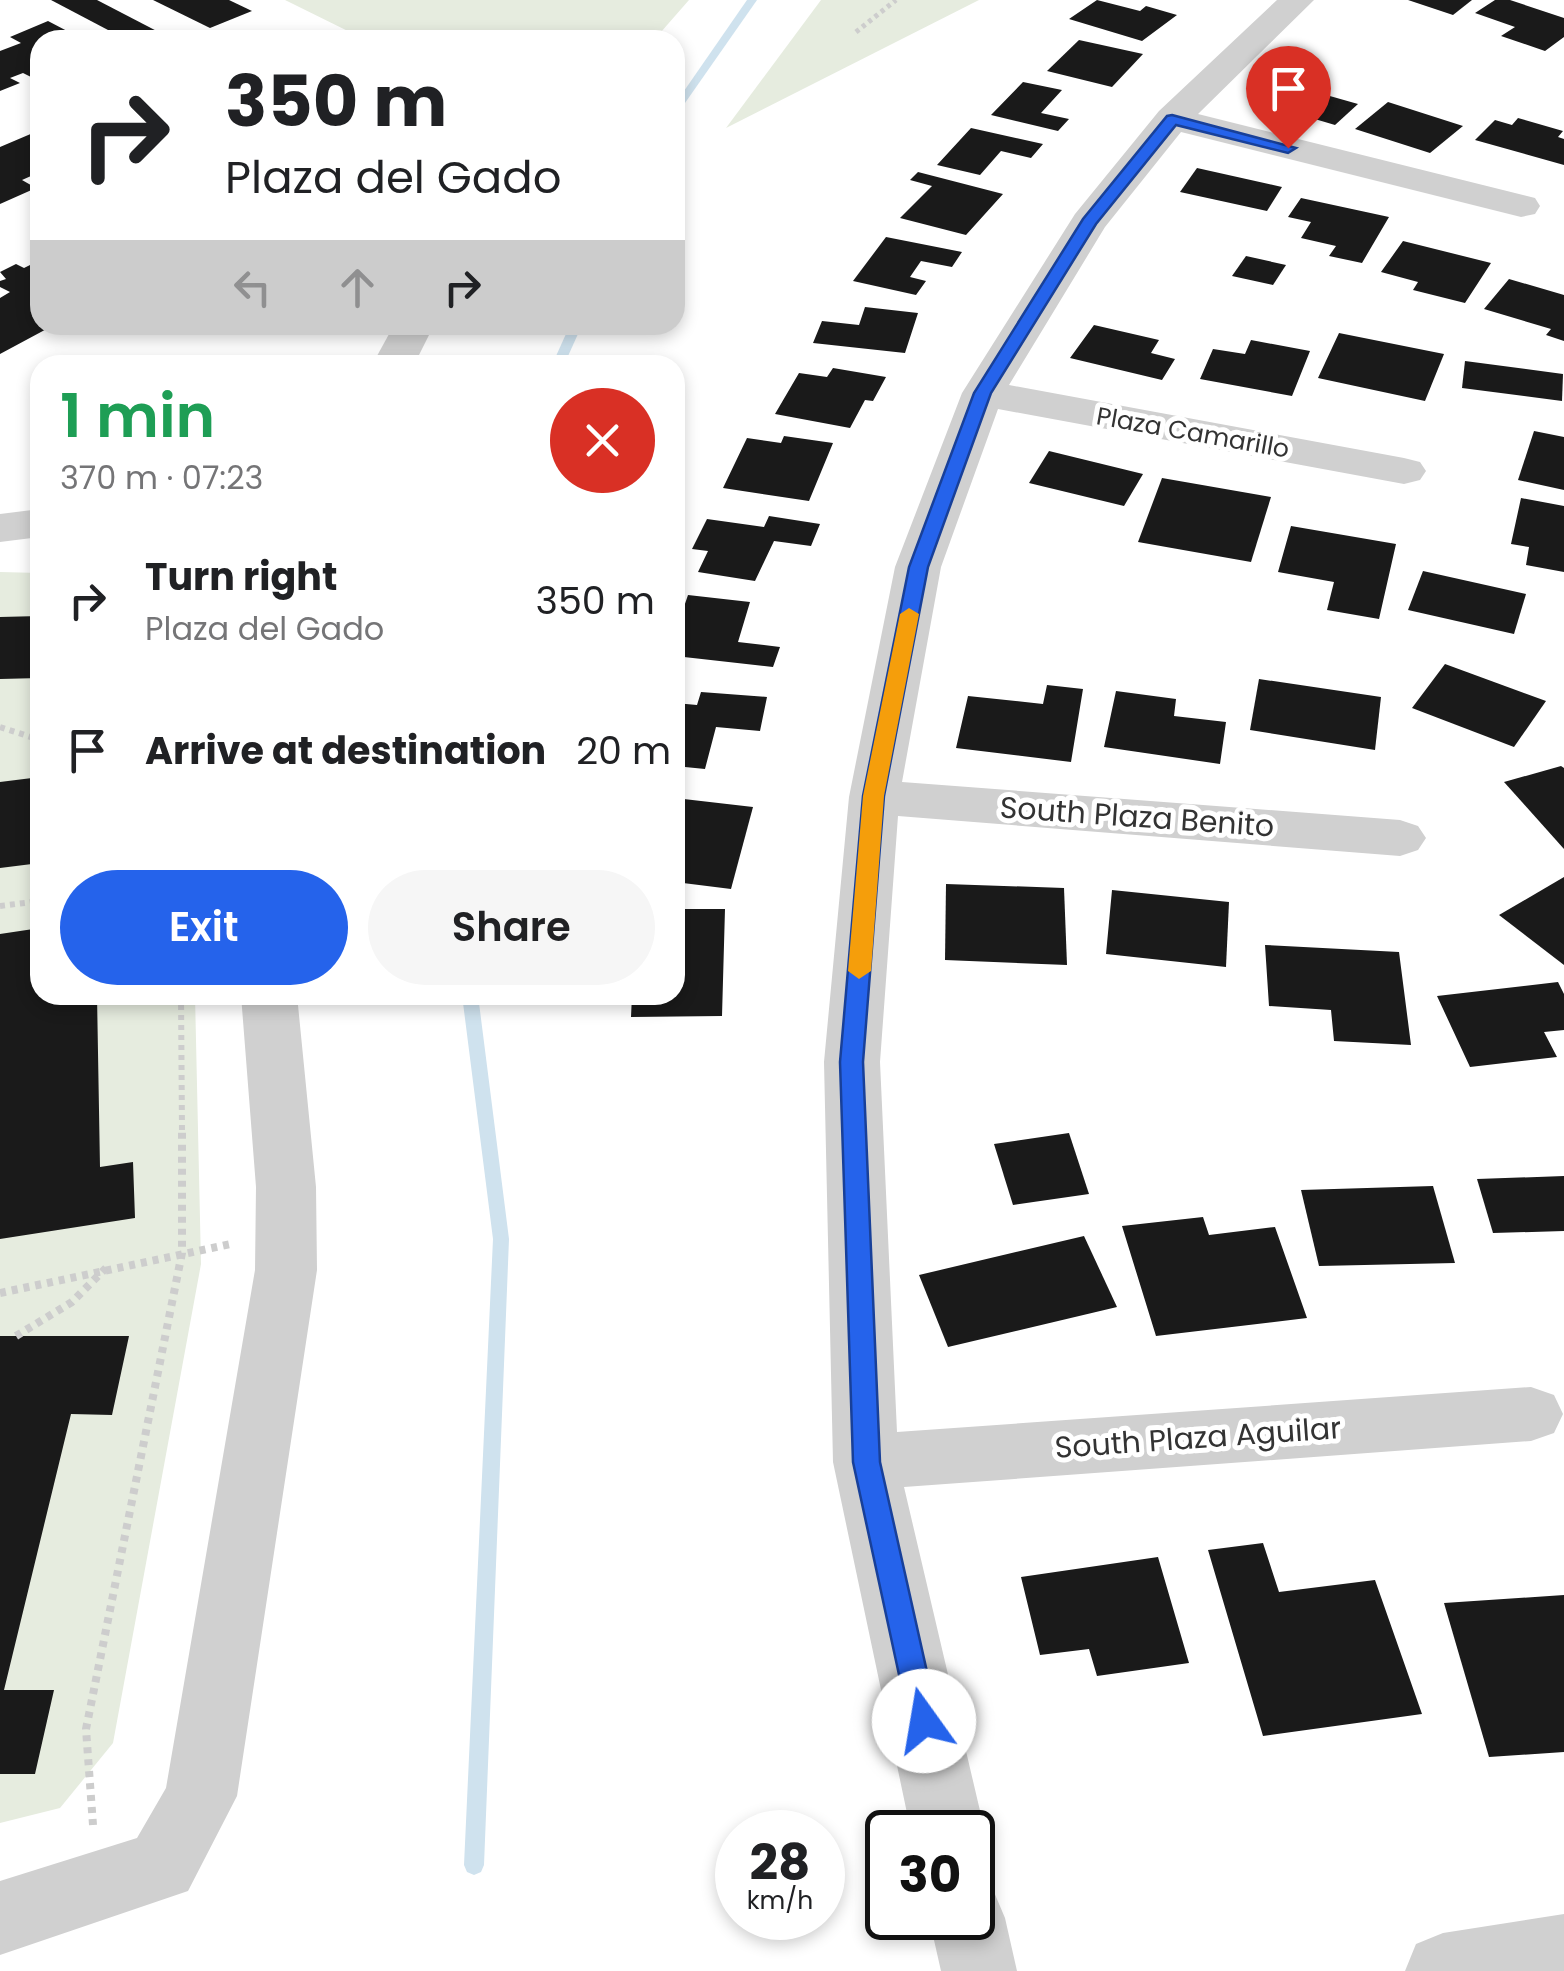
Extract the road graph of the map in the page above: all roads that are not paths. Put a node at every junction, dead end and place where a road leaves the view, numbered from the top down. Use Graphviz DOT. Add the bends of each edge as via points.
graph roads {
  1 [pos="1296,0"];
  2 [pos="1172,119"];
  3 [pos="1520,206"];
  4 [pos="983,393"];
  5 [pos="1404,470"];
  6 [pos="30,524"];
  7 [pos="0,528"];
  8 [pos="874,796"];
  9 [pos="1400,838"];
  10 [pos="271,1005"];
  11 [pos="1530,1414"];
  12 [pos="866,1462"];
  13 [pos="943,1810"];
  14 [pos="0,1918"];
  15 [pos="972,1940"];
  16 [pos="1564,1952"];
  17 [pos="979,1971"];
  18 [pos="1443,1971"];
  1 -- 2 [label="street"];
  2 -- 3 [label="street"];
  2 -- 4 [label="street" via="1089,222"];
  4 -- 5 [label="street, Plaza Camarillo"];
  4 -- 8 [label="street" via="918,567"];
  6 -- 7 [label="street"];
  8 -- 9 [label="street, South Plaza Benito"];
  8 -- 12 [label="street" via="852,1062"];
  10 -- 14 [label="street" via="286,1270 200,1796 162,1866"];
  11 -- 12 [label="street, South Plaza Aguilar"];
  12 -- 13 [label="street"];
  15 -- 17 [label="street"];
  16 -- 18 [label="street"];
}
